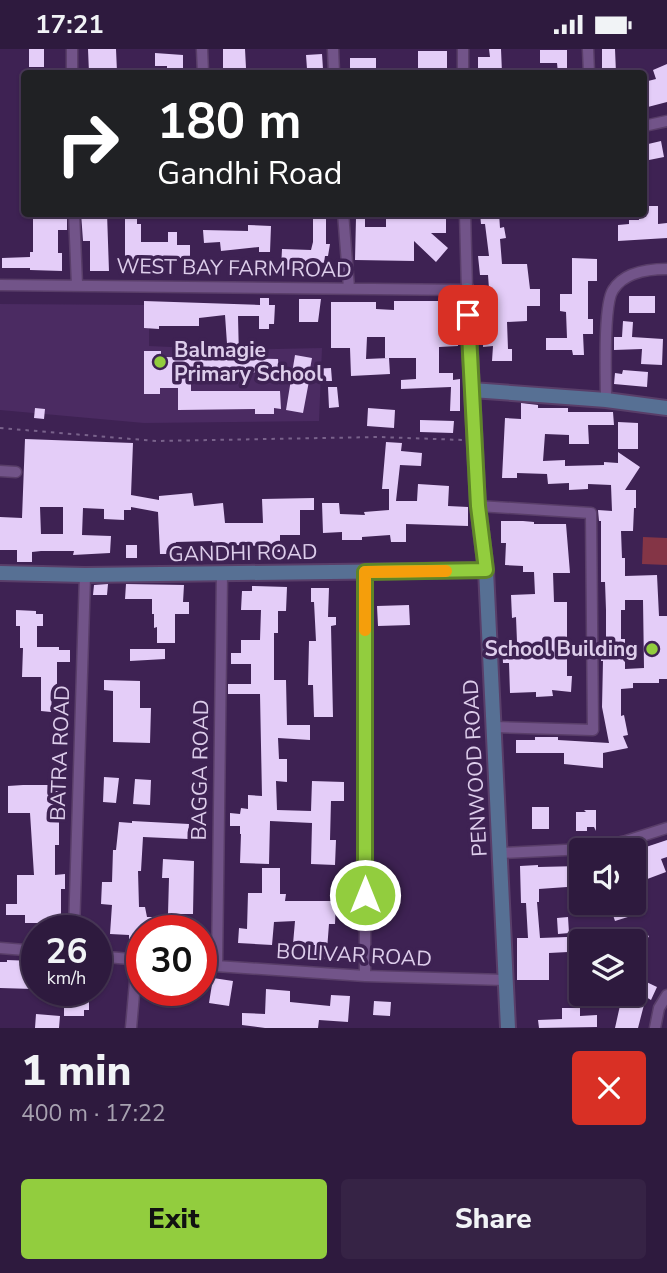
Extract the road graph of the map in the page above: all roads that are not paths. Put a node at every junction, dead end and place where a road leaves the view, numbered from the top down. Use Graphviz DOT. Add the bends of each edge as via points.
graph roads {
  1 [pos="72,49"];
  2 [pos="202,49"];
  3 [pos="333,49"];
  4 [pos="463,49"];
  5 [pos="589,49"];
  6 [pos="72,70"];
  7 [pos="203,70"];
  8 [pos="334,70"];
  9 [pos="463,70"];
  10 [pos="589,70"];
  11 [pos="667,121"];
  12 [pos="647,125"];
  13 [pos="74,217"];
  14 [pos="343,217"];
  15 [pos="465,217"];
  16 [pos="667,269"];
  17 [pos="0,285"];
  18 [pos="77,285"];
  19 [pos="349,289"];
  20 [pos="467,291"];
  21 [pos="472,390"];
  22 [pos="606,400"];
  23 [pos="667,408"];
  24 [pos="0,471"];
  25 [pos="16,472"];
  26 [pos="478,506"];
  27 [pos="486,570"];
  28 [pos="365,572"];
  29 [pos="0,573"];
  30 [pos="222,574"];
  31 [pos="85,575"];
  32 [pos="495,727"];
  33 [pos="667,828"];
  34 [pos="501,853"];
  35 [pos="74,915"];
  36 [pos="0,948"];
  37 [pos="21,950"];
  38 [pos="217,966"];
  39 [pos="365,976"];
  40 [pos="505,981"];
  41 [pos="667,995"];
  42 [pos="134,1006"];
  43 [pos="131,1028"];
  44 [pos="508,1028"];
  45 [pos="655,1028"];
  1 -- 6 [label="street"];
  2 -- 7 [label="street"];
  3 -- 8 [label="street"];
  4 -- 9 [label="street"];
  5 -- 10 [label="street"];
  11 -- 12 [label="street"];
  13 -- 18 [label="street"];
  14 -- 19 [label="street"];
  15 -- 20 [label="street, PENWOOD ROAD"];
  16 -- 22 [label="street" via="628,276 612,291"];
  17 -- 18 [label="street, WEST BAY FARM ROAD"];
  18 -- 19 [label="street, WEST BAY FARM ROAD"];
  19 -- 20 [label="street, WEST BAY FARM ROAD"];
  20 -- 21 [label="street, PENWOOD ROAD"];
  21 -- 22 [label="street"];
  21 -- 26 [label="street, PENWOOD ROAD"];
  22 -- 23 [label="street"];
  24 -- 25 [label="street"];
  26 -- 27 [label="street, PENWOOD ROAD"];
  26 -- 32 [label="street" via="591,513 593,730"];
  27 -- 28 [label="street, GANDHI ROAD"];
  27 -- 32 [label="street, PENWOOD ROAD"];
  28 -- 30 [label="street, GANDHI ROAD"];
  28 -- 39 [label="street"];
  29 -- 31 [label="street, GANDHI ROAD"];
  30 -- 31 [label="street, GANDHI ROAD"];
  30 -- 38 [label="street, BAGGA ROAD"];
  31 -- 35 [label="street, BATRA ROAD"];
  32 -- 34 [label="street, PENWOOD ROAD"];
  33 -- 34 [label="street" via="586,849"];
  34 -- 40 [label="street, PENWOOD ROAD"];
  36 -- 37 [label="street"];
  38 -- 39 [label="street, BOLIVAR ROAD"];
  39 -- 40 [label="street, BOLIVAR ROAD"];
  40 -- 44 [label="street, PENWOOD ROAD"];
  41 -- 45 [label="street"];
  42 -- 43 [label="street"];
}
